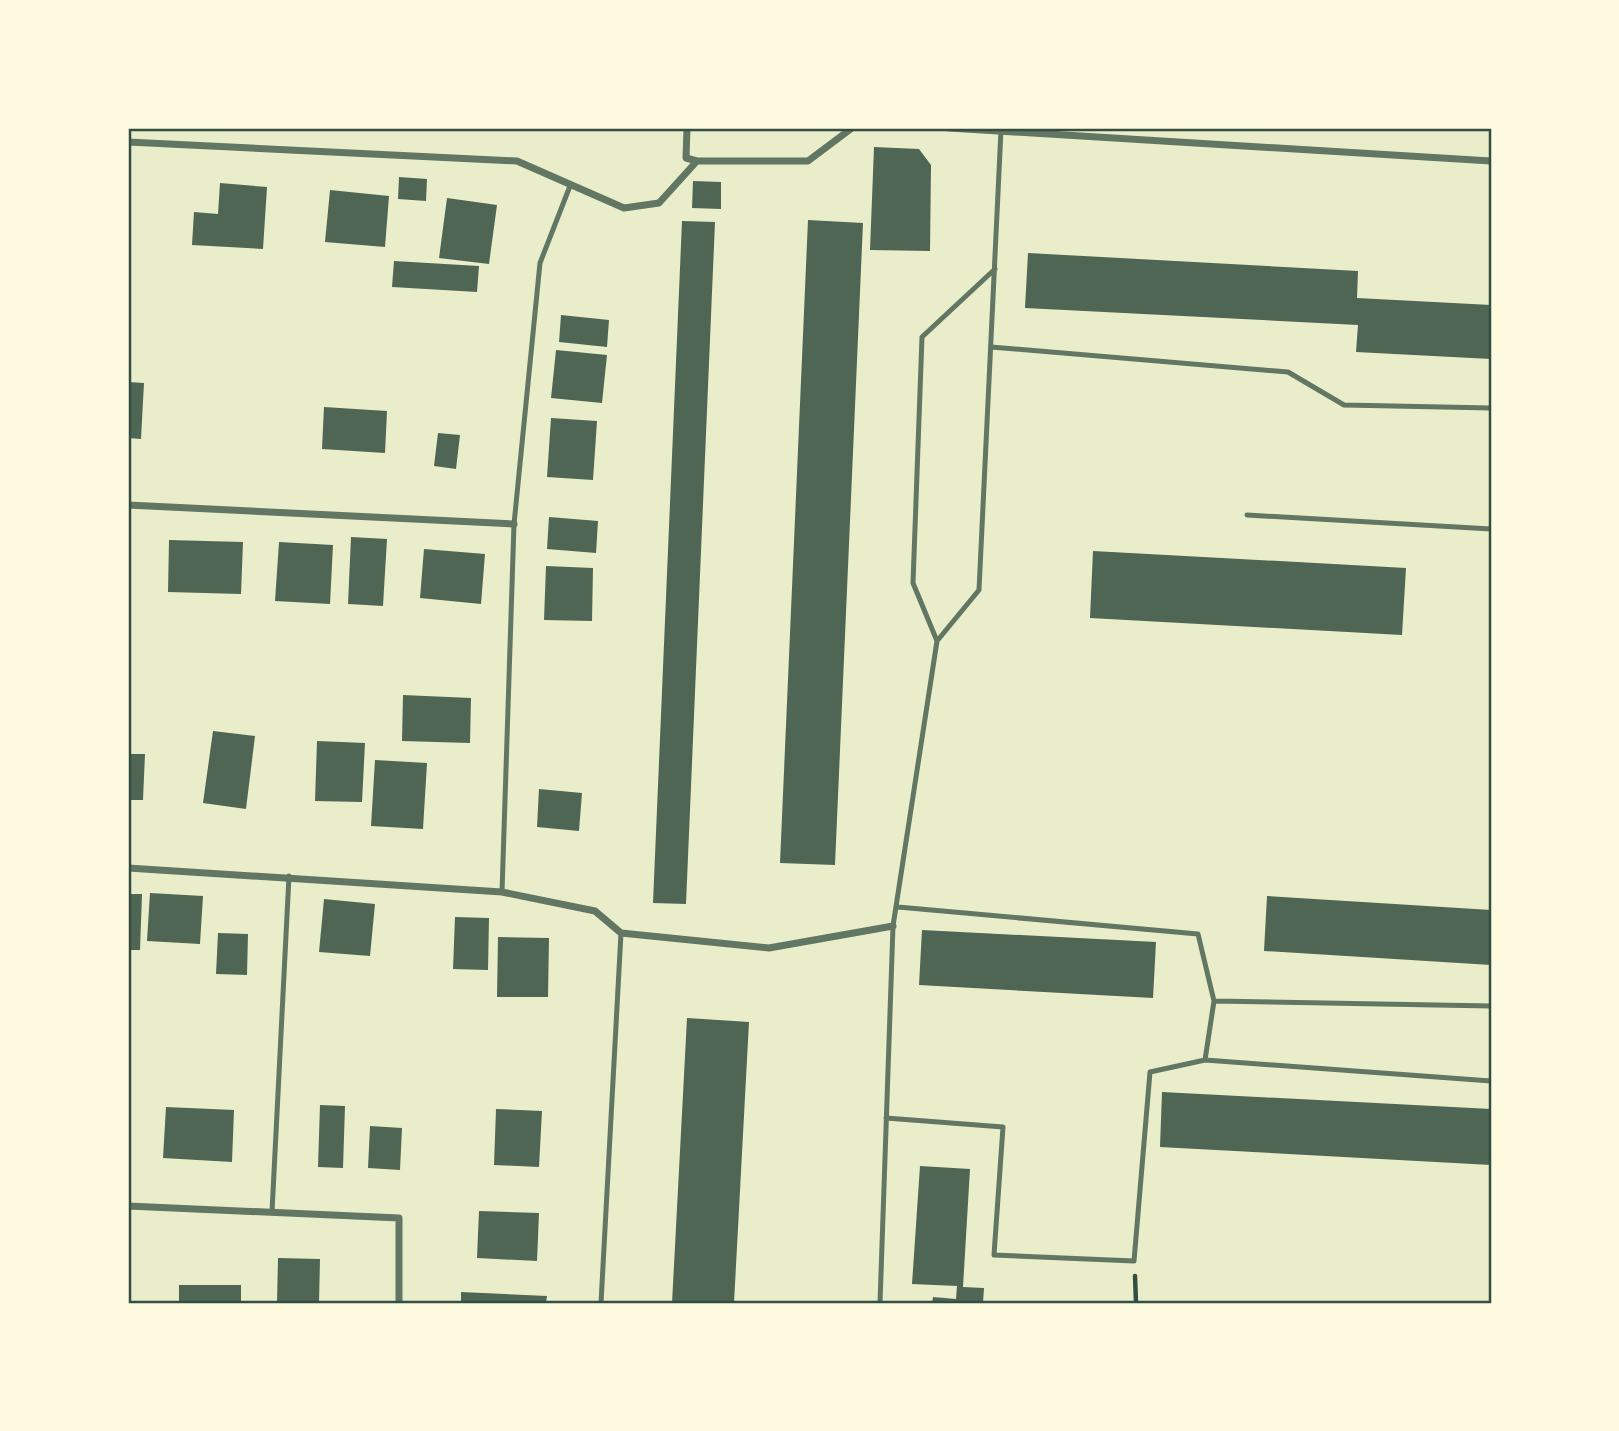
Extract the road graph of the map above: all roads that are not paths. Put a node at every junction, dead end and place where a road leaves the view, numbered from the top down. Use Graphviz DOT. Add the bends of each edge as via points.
graph roads {
  1 [pos="687,128"];
  2 [pos="852,128"];
  3 [pos="949,128"];
  4 [pos="1001,130"];
  5 [pos="128,142"];
  6 [pos="1491,160"];
  7 [pos="697,161"];
  8 [pos="570,186"];
  9 [pos="995,269"];
  10 [pos="991,347"];
  11 [pos="1491,408"];
  12 [pos="128,505"];
  13 [pos="1247,515"];
  14 [pos="514,524"];
  15 [pos="1491,530"];
  16 [pos="937,641"];
  17 [pos="128,868"];
  18 [pos="289,877"];
  19 [pos="502,892"];
  20 [pos="898,908"];
  21 [pos="893,926"];
  22 [pos="621,933"];
  23 [pos="1214,1001"];
  24 [pos="1491,1006"];
  25 [pos="1206,1060"];
  26 [pos="1491,1081"];
  27 [pos="886,1118"];
  28 [pos="128,1206"];
  29 [pos="272,1212"];
  30 [pos="399,1303"];
  31 [pos="601,1303"];
  32 [pos="880,1303"];
  1 -- 7 [label="street" via="686,158"];
  2 -- 7 [label="street" via="808,160"];
  3 -- 4 [label="street"];
  4 -- 6 [label="street"];
  4 -- 9 [label="lane"];
  5 -- 8 [label="street" via="517,161"];
  7 -- 8 [label="street" via="659,202 624,208"];
  8 -- 14 [label="lane" via="540,263"];
  9 -- 10 [label="lane"];
  9 -- 16 [label="lane" via="922,337 914,583"];
  10 -- 11 [label="lane" via="1288,372 1343,405"];
  10 -- 16 [label="lane" via="979,590"];
  12 -- 14 [label="street"];
  13 -- 15 [label="lane"];
  14 -- 19 [label="lane"];
  16 -- 20 [label="lane"];
  17 -- 18 [label="street"];
  18 -- 19 [label="street"];
  18 -- 29 [label="lane"];
  19 -- 22 [label="street" via="595,911"];
  20 -- 21 [label="lane"];
  20 -- 23 [label="lane" via="1198,934"];
  21 -- 22 [label="street" via="769,948"];
  21 -- 27 [label="lane"];
  22 -- 31 [label="lane"];
  23 -- 24 [label="lane"];
  23 -- 25 [label="lane"];
  25 -- 26 [label="lane"];
  25 -- 27 [label="lane" via="1150,1072 1134,1261 994,1255 1003,1127"];
  27 -- 32 [label="lane"];
  28 -- 29 [label="street"];
  29 -- 30 [label="street" via="399,1218"];
}
